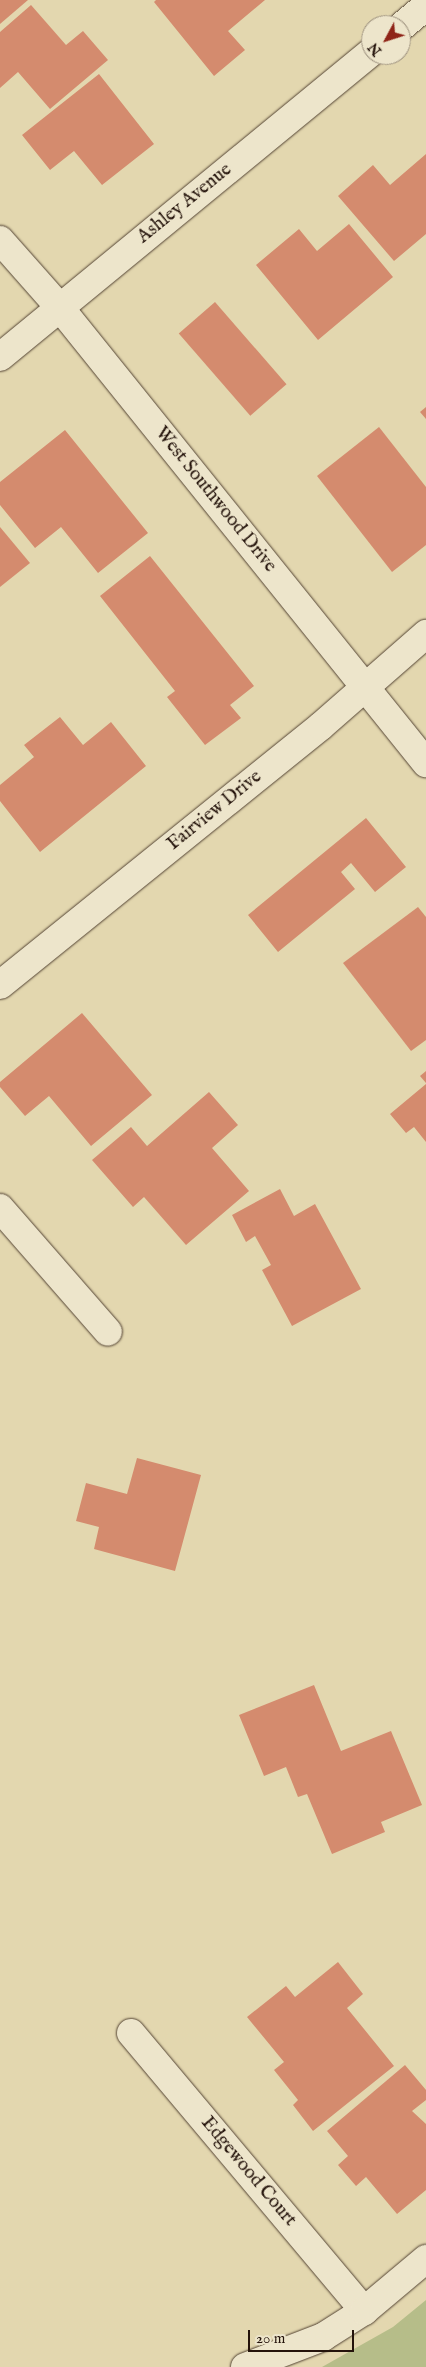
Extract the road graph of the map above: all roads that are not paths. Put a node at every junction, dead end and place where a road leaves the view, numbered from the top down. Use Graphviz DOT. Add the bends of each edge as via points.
graph roads {
  1 [pos="426,6"];
  2 [pos="411,19"];
  3 [pos="361,60"];
  4 [pos="0,240"];
  5 [pos="60,309"];
  6 [pos="0,357"];
  7 [pos="426,634"];
  8 [pos="365,684"];
  9 [pos="426,763"];
  10 [pos="0,985"];
  11 [pos="0,1208"];
  12 [pos="108,1332"];
  13 [pos="132,2033"];
  14 [pos="426,2259"];
  15 [pos="364,2311"];
  16 [pos="245,2367"];
  1 -- 2 [label="street"];
  3 -- 5 [label="street, Ashley Avenue"];
  4 -- 5 [label="street, West Southwood Drive"];
  5 -- 6 [label="street, Ashley Avenue"];
  5 -- 8 [label="street, West Southwood Drive"];
  7 -- 8 [label="street, Fairview Drive"];
  8 -- 9 [label="street, West Southwood Drive"];
  8 -- 10 [label="street, Fairview Drive" via="321,726"];
  11 -- 12 [label="street"];
  13 -- 15 [label="street, Edgewood Court"];
  14 -- 15 [label="street"];
  15 -- 16 [label="street" via="323,2337"];
}
